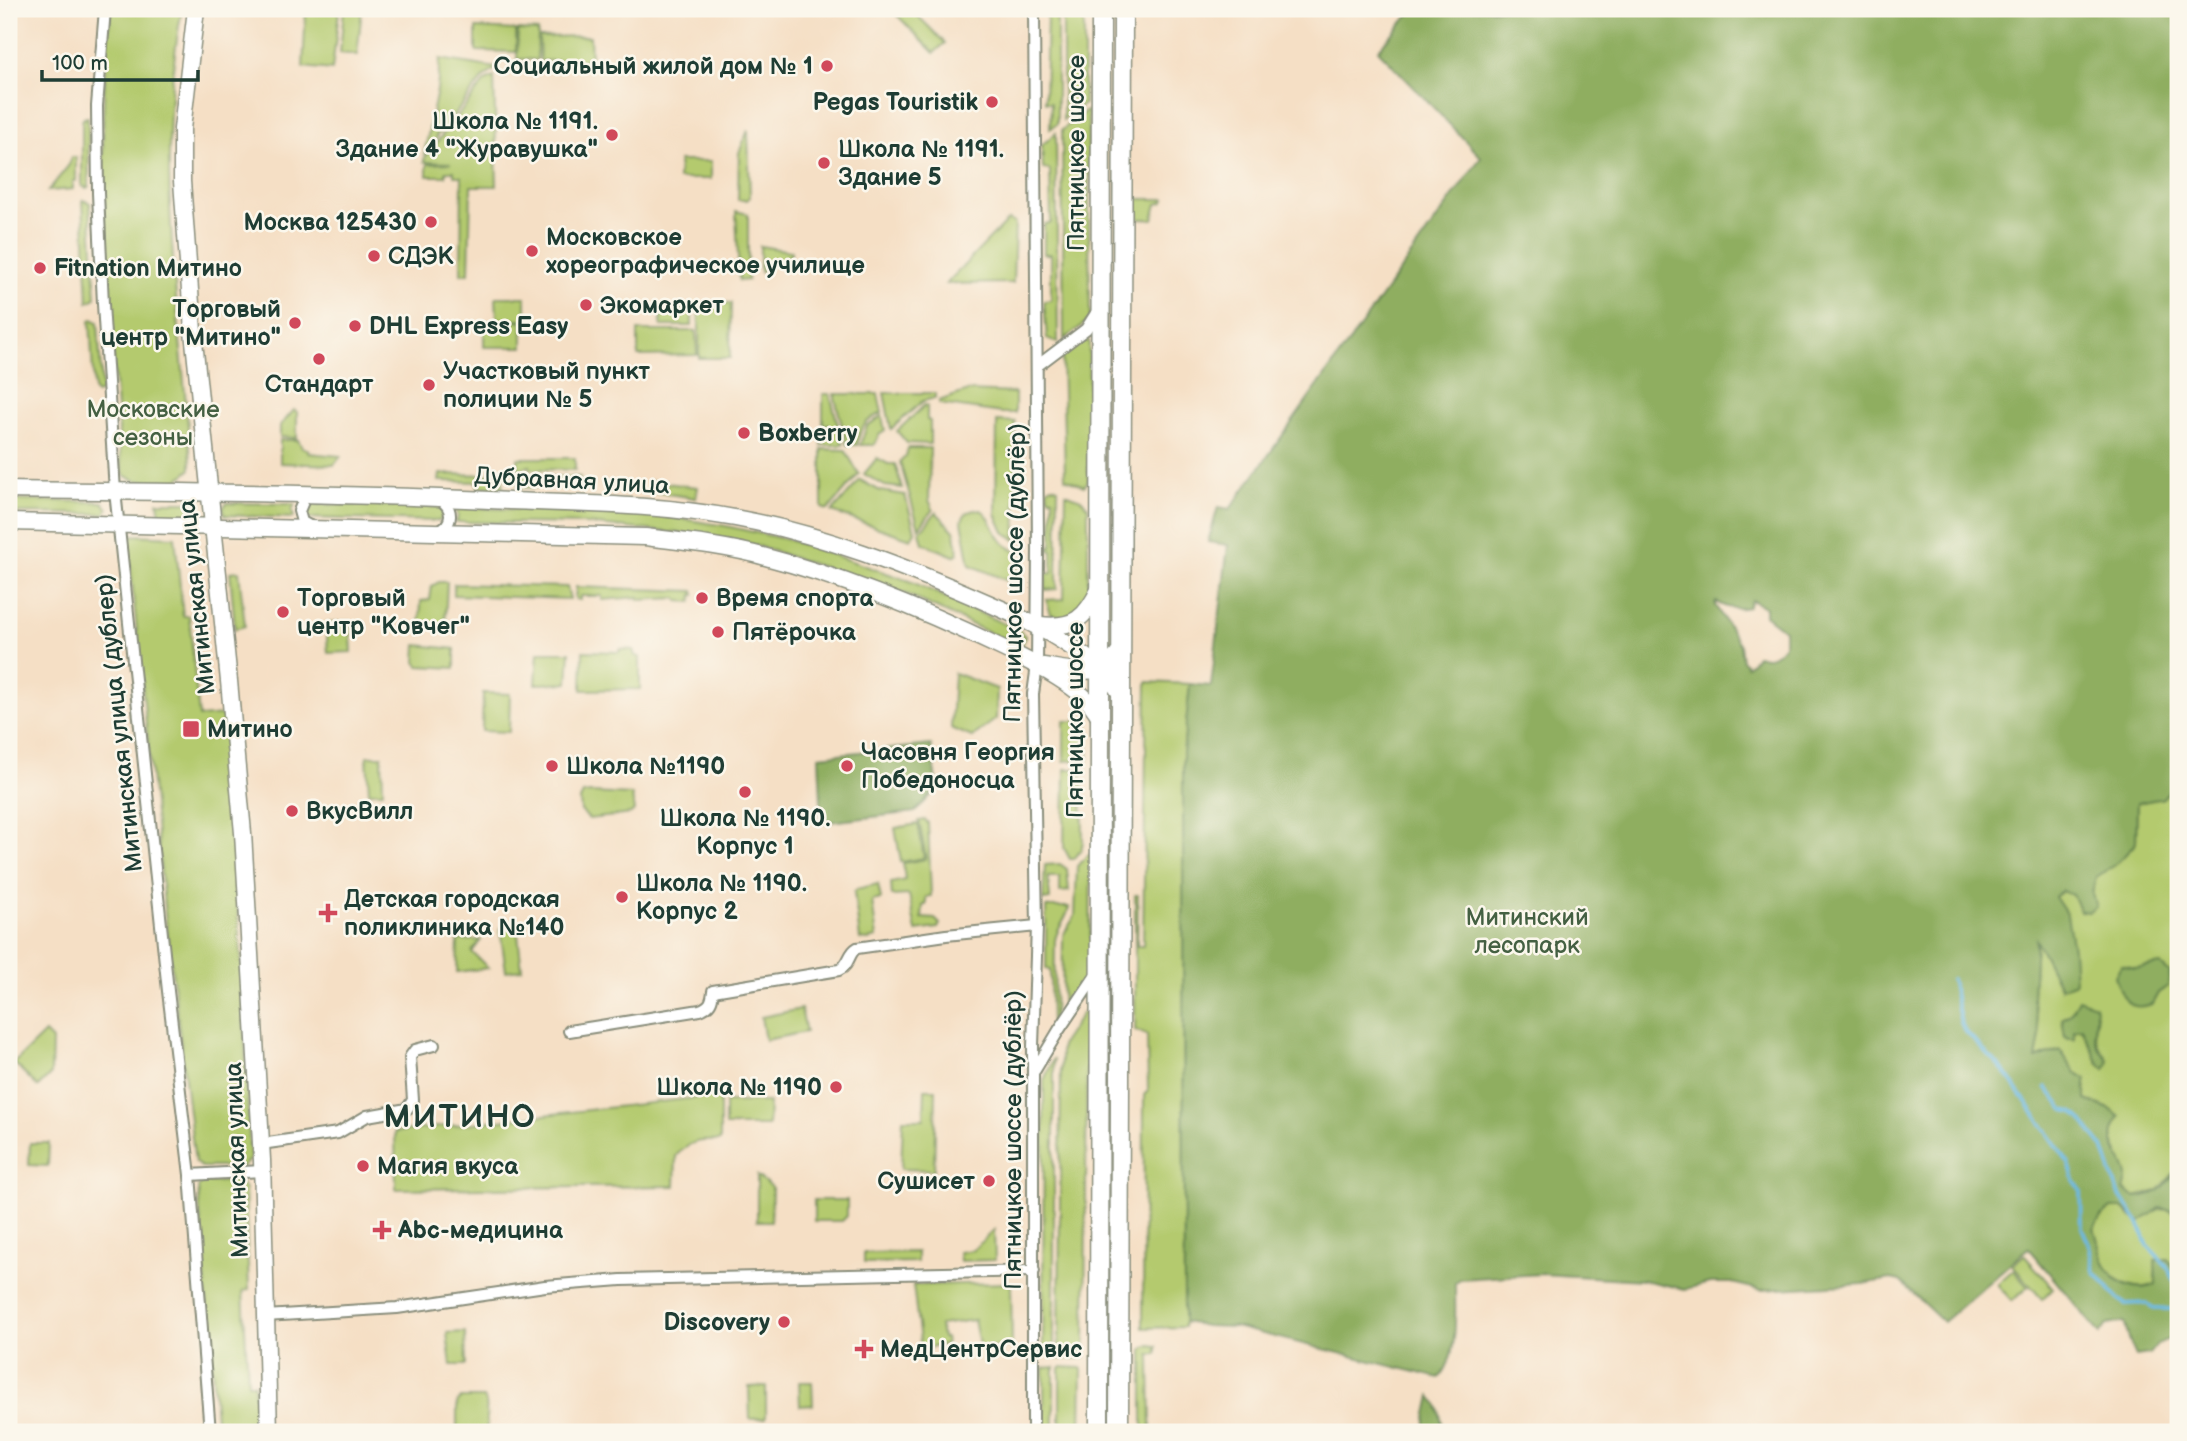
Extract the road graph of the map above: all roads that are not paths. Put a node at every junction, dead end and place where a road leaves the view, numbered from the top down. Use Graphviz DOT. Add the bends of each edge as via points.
graph roads {
  1 [pos="105,9"];
  2 [pos="196,9"];
  3 [pos="1034,9"];
  4 [pos="1101,9"];
  5 [pos="1123,9"];
  6 [pos="1100,304"];
  7 [pos="1037,366"];
  8 [pos="9,489"];
  9 [pos="115,491"];
  10 [pos="208,491"];
  11 [pos="315,494"];
  12 [pos="436,498"];
  13 [pos="9,522"];
  14 [pos="119,526"];
  15 [pos="212,526"];
  16 [pos="313,529"];
  17 [pos="434,531"];
  18 [pos="1100,588"];
  19 [pos="1037,625"];
  20 [pos="1120,651"];
  21 [pos="1037,665"];
  22 [pos="1100,669"];
  23 [pos="1120,693"];
  24 [pos="1099,716"];
  25 [pos="1037,926"];
  26 [pos="1100,970"];
  27 [pos="569,1031"];
  28 [pos="434,1045"];
  29 [pos="1033,1073"];
  30 [pos="261,1144"];
  31 [pos="262,1171"];
  32 [pos="190,1175"];
  33 [pos="1034,1271"];
  34 [pos="265,1316"];
  35 [pos="210,1432"];
  36 [pos="269,1432"];
  37 [pos="1033,1432"];
  38 [pos="1099,1432"];
  39 [pos="1119,1432"];
  1 -- 9 [label="street, Митинская улица (дублер)" via="97,106 98,193"];
  2 -- 10 [label="main road, Митинская улица" via="182,129 182,181"];
  3 -- 7 [label="street, Пятницкое шоссе (дублёр)"];
  4 -- 6 [label="main road, Пятницкое шоссе"];
  5 -- 20 [label="main road, Пятницкое шоссе"];
  6 -- 7 [label="street" via="1086,329"];
  6 -- 18 [label="main road, Пятницкое шоссе"];
  7 -- 19 [label="street, Пятницкое шоссе (дублёр)"];
  8 -- 9 [label="main road, Дубравная улица"];
  9 -- 10 [label="main road, Дубравная улица"];
  9 -- 14 [label="street, Митинская улица (дублер)"];
  10 -- 11 [label="main road, Дубравная улица"];
  10 -- 15 [label="main road, Митинская улица"];
  11 -- 12 [label="main road, Дубравная улица"];
  11 -- 16 [label="street" via="304,499 299,510 302,522"];
  12 -- 17 [label="street" via="444,502 450,516 446,526"];
  12 -- 19 [label="main road, Дубравная улица" via="646,506 736,518 894,564"];
  13 -- 14 [label="main road"];
  14 -- 15 [label="main road"];
  14 -- 32 [label="street, Митинская улица (дублер)"];
  15 -- 16 [label="main road"];
  15 -- 30 [label="main road, Митинская улица" via="243,833"];
  16 -- 17 [label="main road"];
  17 -- 21 [label="main road" via="645,537 745,551 902,602"];
  18 -- 19 [label="main road" via="1089,609 1071,624"];
  18 -- 22 [label="main road, Пятницкое шоссе"];
  19 -- 21 [label="street, Пятницкое шоссе (дублёр)"];
  19 -- 22 [label="main road, Дубравная улица"];
  20 -- 22 [label="main road"];
  20 -- 23 [label="main road, Пятницкое шоссе"];
  21 -- 22 [label="main road"];
  21 -- 24 [label="main road" via="1084,697"];
  21 -- 25 [label="street, Пятницкое шоссе (дублёр)" via="1033,694"];
  22 -- 23 [label="main road, Дубравная улица"];
  22 -- 24 [label="main road, Пятницкое шоссе"];
  23 -- 39 [label="main road, Пятницкое шоссе"];
  24 -- 26 [label="main road, Пятницкое шоссе"];
  25 -- 27 [label="street" via="857,948 839,970 713,991 709,1006 700,1010"];
  25 -- 29 [label="street, Пятницкое шоссе (дублёр)"];
  26 -- 29 [label="street"];
  26 -- 38 [label="main road, Пятницкое шоссе"];
  28 -- 30 [label="street" via="415,1050 410,1057 413,1100 407,1109 367,1116 338,1133"];
  29 -- 33 [label="street, Пятницкое шоссе (дублёр)"];
  30 -- 31 [label="main road, Митинская улица"];
  31 -- 32 [label="street"];
  31 -- 34 [label="main road, Митинская улица"];
  32 -- 35 [label="street, Митинская улица (дублер)"];
  33 -- 34 [label="street" via="621,1280 397,1308"];
  33 -- 37 [label="street, Пятницкое шоссе (дублёр)"];
  34 -- 36 [label="main road, Митинская улица"];
}
